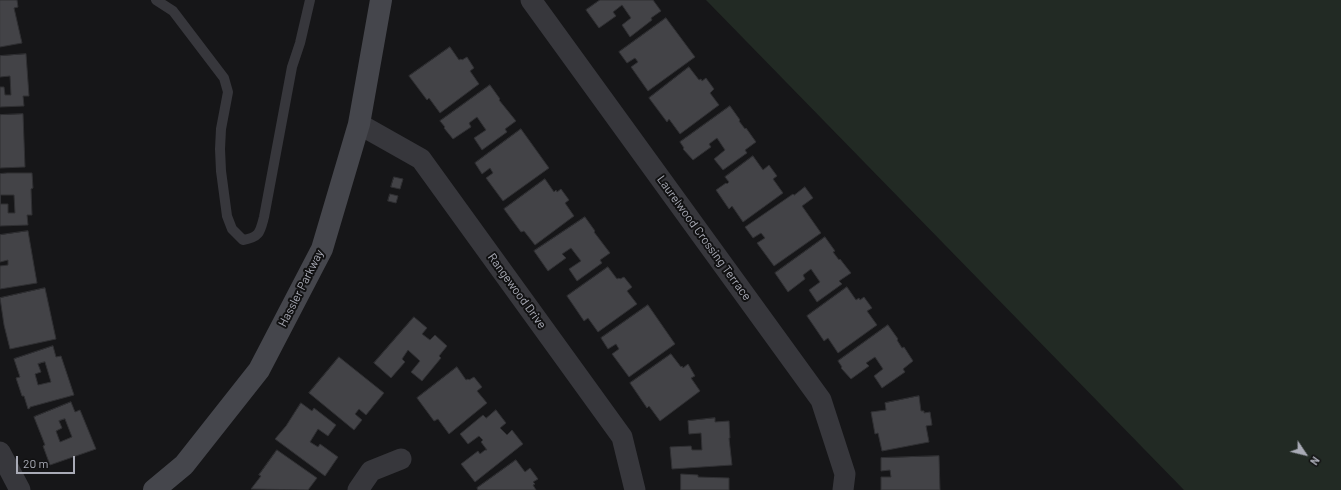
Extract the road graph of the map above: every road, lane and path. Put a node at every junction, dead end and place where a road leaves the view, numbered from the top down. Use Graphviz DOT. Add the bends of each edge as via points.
graph roads {
  1 [pos="156,0"];
  2 [pos="310,0"];
  3 [pos="381,0"];
  4 [pos="531,0"];
  5 [pos="359,124"];
  6 [pos="0,452"];
  7 [pos="401,459"];
  8 [pos="20,490"];
  9 [pos="154,490"];
  10 [pos="358,490"];
  11 [pos="635,490"];
  12 [pos="843,490"];
  1 -- 2 [label="lane" via="173,11 224,78 228,92 221,129 221,171 227,216 232,229 243,240 253,238 260,230 264,217 292,66"];
  3 -- 5 [label="street, Hassler Parkway"];
  4 -- 12 [label="street, Laurelwood Crossing Terrace" via="821,400 845,474"];
  5 -- 9 [label="street, Hassler Parkway" via="322,249 259,370 184,465"];
  5 -- 11 [label="street, Rangewood Drive" via="421,159 622,437"];
  6 -- 8 [label="street"];
  7 -- 10 [label="street" via="370,471"];
}
